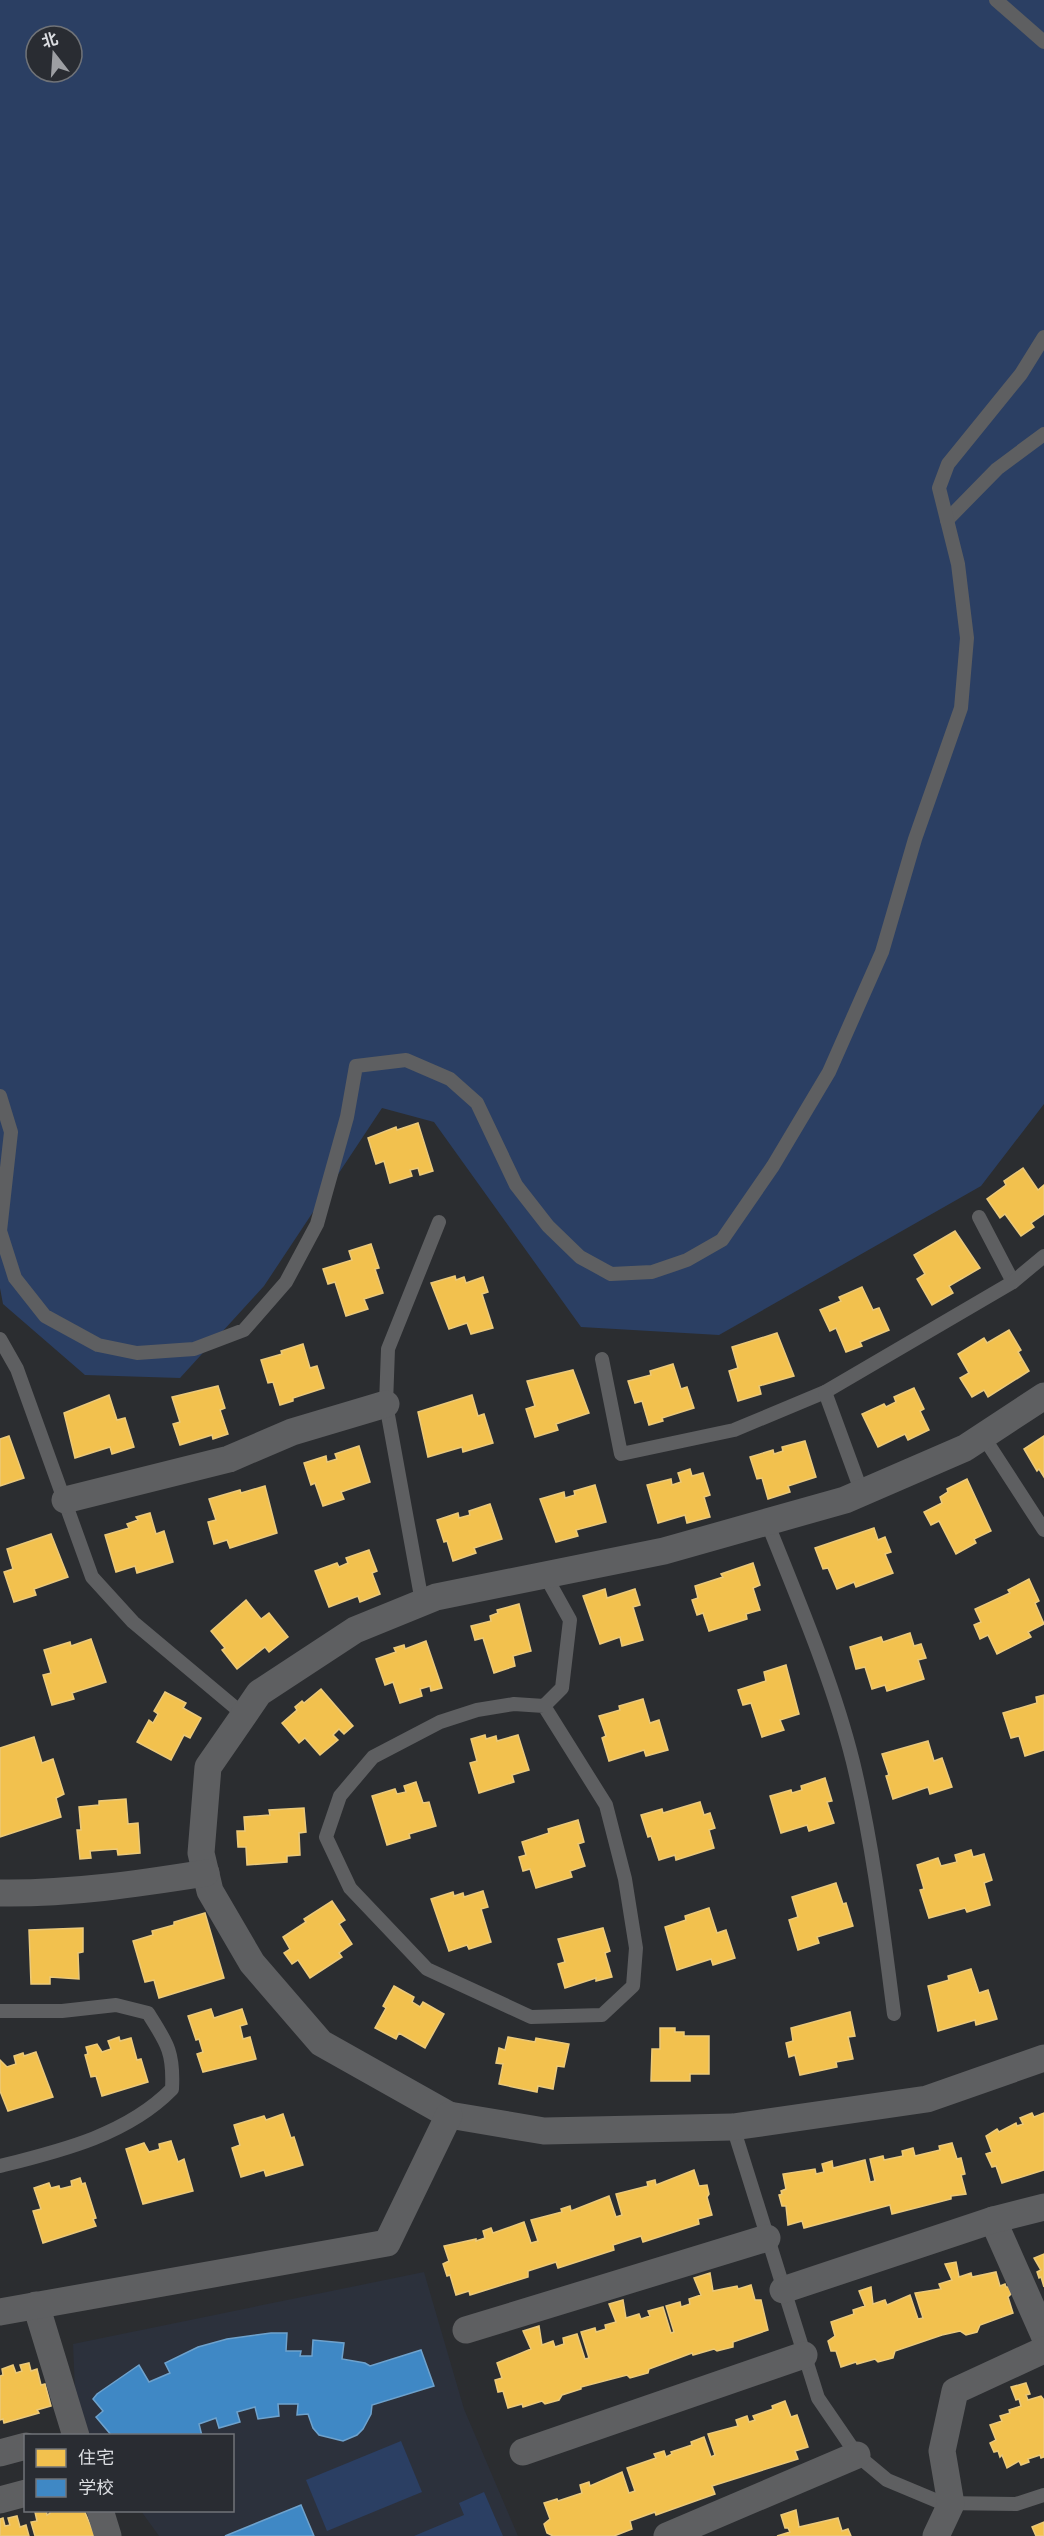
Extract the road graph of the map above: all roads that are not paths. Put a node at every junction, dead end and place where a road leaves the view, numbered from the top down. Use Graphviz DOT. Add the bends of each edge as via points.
graph roads {
  1 [pos="996,0"];
  2 [pos="1044,42"];
  3 [pos="1044,337"];
  4 [pos="1044,434"];
  5 [pos="947,520"];
  6 [pos="0,1096"];
  7 [pos="979,1217"];
  8 [pos="439,1222"];
  9 [pos="1044,1256"];
  10 [pos="1013,1282"];
  11 [pos="0,1339"];
  12 [pos="602,1359"];
  13 [pos="825,1392"];
  14 [pos="1044,1396"];
  15 [pos="386,1404"];
  16 [pos="983,1436"];
  17 [pos="862,1493"];
  18 [pos="65,1500"];
  19 [pos="767,1522"];
  20 [pos="1044,1530"];
  21 [pos="545,1575"];
  22 [pos="422,1602"];
  23 [pos="544,1706"];
  24 [pos="244,1715"];
  25 [pos="206,1873"];
  26 [pos="0,1893"];
  27 [pos="0,2012"];
  28 [pos="894,2014"];
  29 [pos="1044,2058"];
  30 [pos="449,2115"];
  31 [pos="733,2127"];
  32 [pos="0,2166"];
  33 [pos="1044,2207"];
  34 [pos="993,2220"];
  35 [pos="767,2238"];
  36 [pos="783,2290"];
  37 [pos="36,2305"];
  38 [pos="0,2312"];
  39 [pos="466,2330"];
  40 [pos="1044,2335"];
  41 [pos="1044,2350"];
  42 [pos="804,2355"];
  43 [pos="75,2434"];
  44 [pos="24,2447"];
  45 [pos="522,2452"];
  46 [pos="0,2453"];
  47 [pos="857,2455"];
  48 [pos="24,2494"];
  49 [pos="1044,2495"];
  50 [pos="0,2500"];
  51 [pos="951,2504"];
  52 [pos="100,2512"];
  53 [pos="108,2536"];
  54 [pos="667,2536"];
  55 [pos="936,2536"];
  1 -- 2 [label="lane"];
  3 -- 5 [label="lane" via="1022,375 948,464 939,488"];
  4 -- 5 [label="lane" via="997,469"];
  5 -- 6 [label="lane" via="958,564 967,638 961,708 915,839 882,952 829,1072 773,1166 722,1240 687,1260 652,1272 611,1274 580,1257 548,1226 516,1185 477,1103 450,1079 406,1060 356,1066 317,1224 286,1282 244,1330 194,1349 137,1353 98,1345 45,1316 15,1278 0,1231 11,1132"];
  7 -- 10 [label="lane"];
  8 -- 15 [label="lane" via="388,1349"];
  9 -- 10 [label="lane"];
  10 -- 13 [label="lane"];
  11 -- 18 [label="lane" via="17,1369"];
  12 -- 13 [label="lane" via="621,1454 734,1430"];
  13 -- 17 [label="lane"];
  14 -- 16 [label="street"];
  15 -- 18 [label="street" via="292,1432 229,1459"];
  15 -- 22 [label="lane"];
  16 -- 17 [label="street" via="965,1448"];
  16 -- 20 [label="lane"];
  17 -- 19 [label="street"];
  18 -- 24 [label="lane" via="92,1577 133,1622"];
  19 -- 21 [label="street" via="664,1551"];
  19 -- 28 [label="lane" via="814,1641 852,1760 871,1845"];
  21 -- 22 [label="street"];
  21 -- 23 [label="lane" via="570,1620 562,1688"];
  22 -- 24 [label="street" via="355,1630 259,1693"];
  23 -- 23 [label="lane" via="514,1704 477,1710 440,1722 373,1757 340,1796 326,1837 350,1888 428,1969 531,2017 602,2015 633,1986 636,1948 625,1879 606,1805"];
  24 -- 25 [label="street" via="208,1767 201,1853"];
  25 -- 26 [label="street" via="126,1886"];
  25 -- 30 [label="street" via="210,1891 252,1963 321,2043"];
  27 -- 32 [label="lane" via="116,2005 148,2013 169,2045 173,2066 172,2089 155,2107 107,2133 46,2155"];
  29 -- 31 [label="street" via="927,2099"];
  30 -- 31 [label="street" via="544,2131"];
  30 -- 37 [label="street" via="387,2243"];
  31 -- 35 [label="lane"];
  33 -- 34 [label="street"];
  34 -- 36 [label="street"];
  34 -- 40 [label="street"];
  35 -- 36 [label="lane"];
  35 -- 39 [label="street"];
  36 -- 42 [label="lane"];
  37 -- 38 [label="street"];
  37 -- 43 [label="street"];
  41 -- 51 [label="street" via="955,2391 942,2451"];
  42 -- 45 [label="street"];
  42 -- 47 [label="lane" via="818,2398"];
  44 -- 46 [label="street"];
  47 -- 51 [label="lane" via="887,2480"];
  47 -- 54 [label="street"];
  48 -- 50 [label="street"];
  49 -- 51 [label="lane" via="1016,2504"];
  51 -- 55 [label="street"];
  52 -- 53 [label="street"];
}
